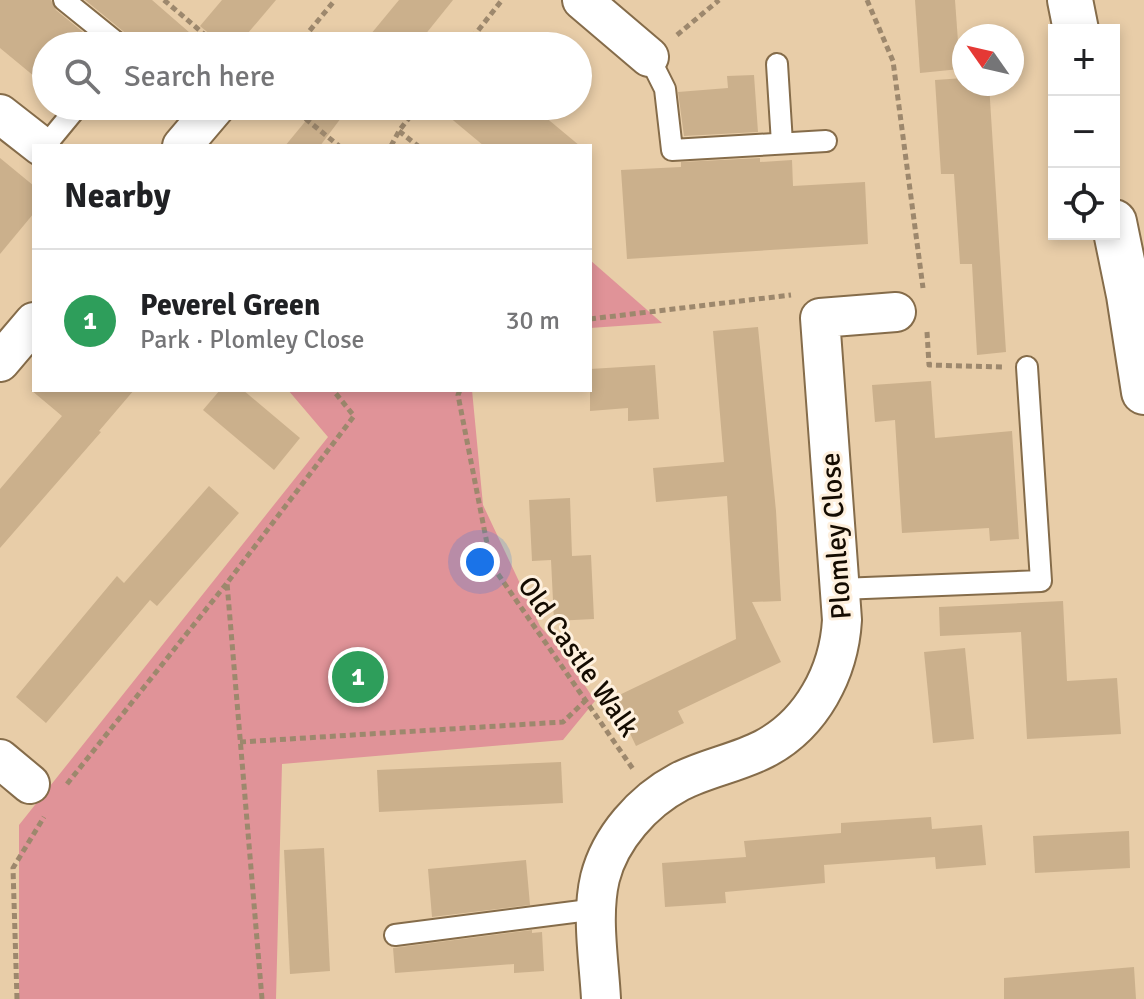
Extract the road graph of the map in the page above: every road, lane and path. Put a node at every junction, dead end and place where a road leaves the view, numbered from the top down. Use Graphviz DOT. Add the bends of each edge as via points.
graph roads {
  1 [pos="64,0"];
  2 [pos="164,0"];
  3 [pos="335,0"];
  4 [pos="502,0"];
  5 [pos="582,0"];
  6 [pos="719,0"];
  7 [pos="867,0"];
  8 [pos="1070,0"];
  9 [pos="1075,24"];
  10 [pos="104,32"];
  11 [pos="202,32"];
  12 [pos="309,32"];
  13 [pos="477,32"];
  14 [pos="649,57"];
  15 [pos="777,64"];
  16 [pos="0,114"];
  17 [pos="66,120"];
  18 [pos="204,120"];
  19 [pos="307,120"];
  20 [pos="407,120"];
  21 [pos="399,131"];
  22 [pos="826,141"];
  23 [pos="782,143"];
  24 [pos="40,144"];
  25 [pos="45,144"];
  26 [pos="184,144"];
  27 [pos="337,144"];
  28 [pos="392,144"];
  29 [pos="415,144"];
  30 [pos="1118,240"];
  31 [pos="911,311"];
  32 [pos="820,318"];
  33 [pos="592,319"];
  34 [pos="32,324"];
  35 [pos="0,362"];
  36 [pos="1027,367"];
  37 [pos="335,392"];
  38 [pos="459,392"];
  39 [pos="1144,392"];
  40 [pos="227,583"];
  41 [pos="840,589"];
  42 [pos="585,701"];
  43 [pos="240,742"];
  44 [pos="0,759"];
  45 [pos="41,793"];
  46 [pos="654,798"];
  47 [pos="597,909"];
  48 [pos="395,935"];
  49 [pos="17,999"];
  50 [pos="262,999"];
  51 [pos="601,999"];
  1 -- 10 [label="lane"];
  2 -- 11 [label="path"];
  3 -- 12 [label="path"];
  4 -- 13 [label="path"];
  5 -- 14 [label="street"];
  6 -- 14 [label="path"];
  7 -- 31 [label="path" via="893,61"];
  8 -- 9 [label="street"];
  14 -- 23 [label="lane" via="665,89 672,150"];
  15 -- 23 [label="lane"];
  16 -- 24 [label="street"];
  17 -- 25 [label="lane"];
  18 -- 26 [label="street"];
  19 -- 27 [label="path"];
  20 -- 21 [label="path"];
  21 -- 28 [label="path"];
  21 -- 29 [label="path"];
  22 -- 23 [label="lane"];
  30 -- 39 [label="street"];
  31 -- 32 [label="street"];
  31 -- 36 [label="path" via="929,365"];
  32 -- 33 [label="path" via="791,294"];
  32 -- 41 [label="street, Plomley Close"];
  34 -- 35 [label="street"];
  36 -- 41 [label="lane" via="1041,581"];
  37 -- 40 [label="path" via="354,416"];
  38 -- 42 [label="path, Old Castle Walk" via="491,564"];
  40 -- 43 [label="path"];
  40 -- 45 [label="path"];
  41 -- 46 [label="street, Plomley Close" via="841,642 812,707 766,748 680,781"];
  42 -- 43 [label="path" via="563,722"];
  42 -- 46 [label="path, Old Castle Walk"];
  43 -- 50 [label="path"];
  44 -- 45 [label="street"];
  45 -- 49 [label="path" via="13,868"];
  46 -- 47 [label="street, Plomley Close" via="609,854"];
  47 -- 48 [label="lane"];
  47 -- 51 [label="street, Plomley Close"];
}
